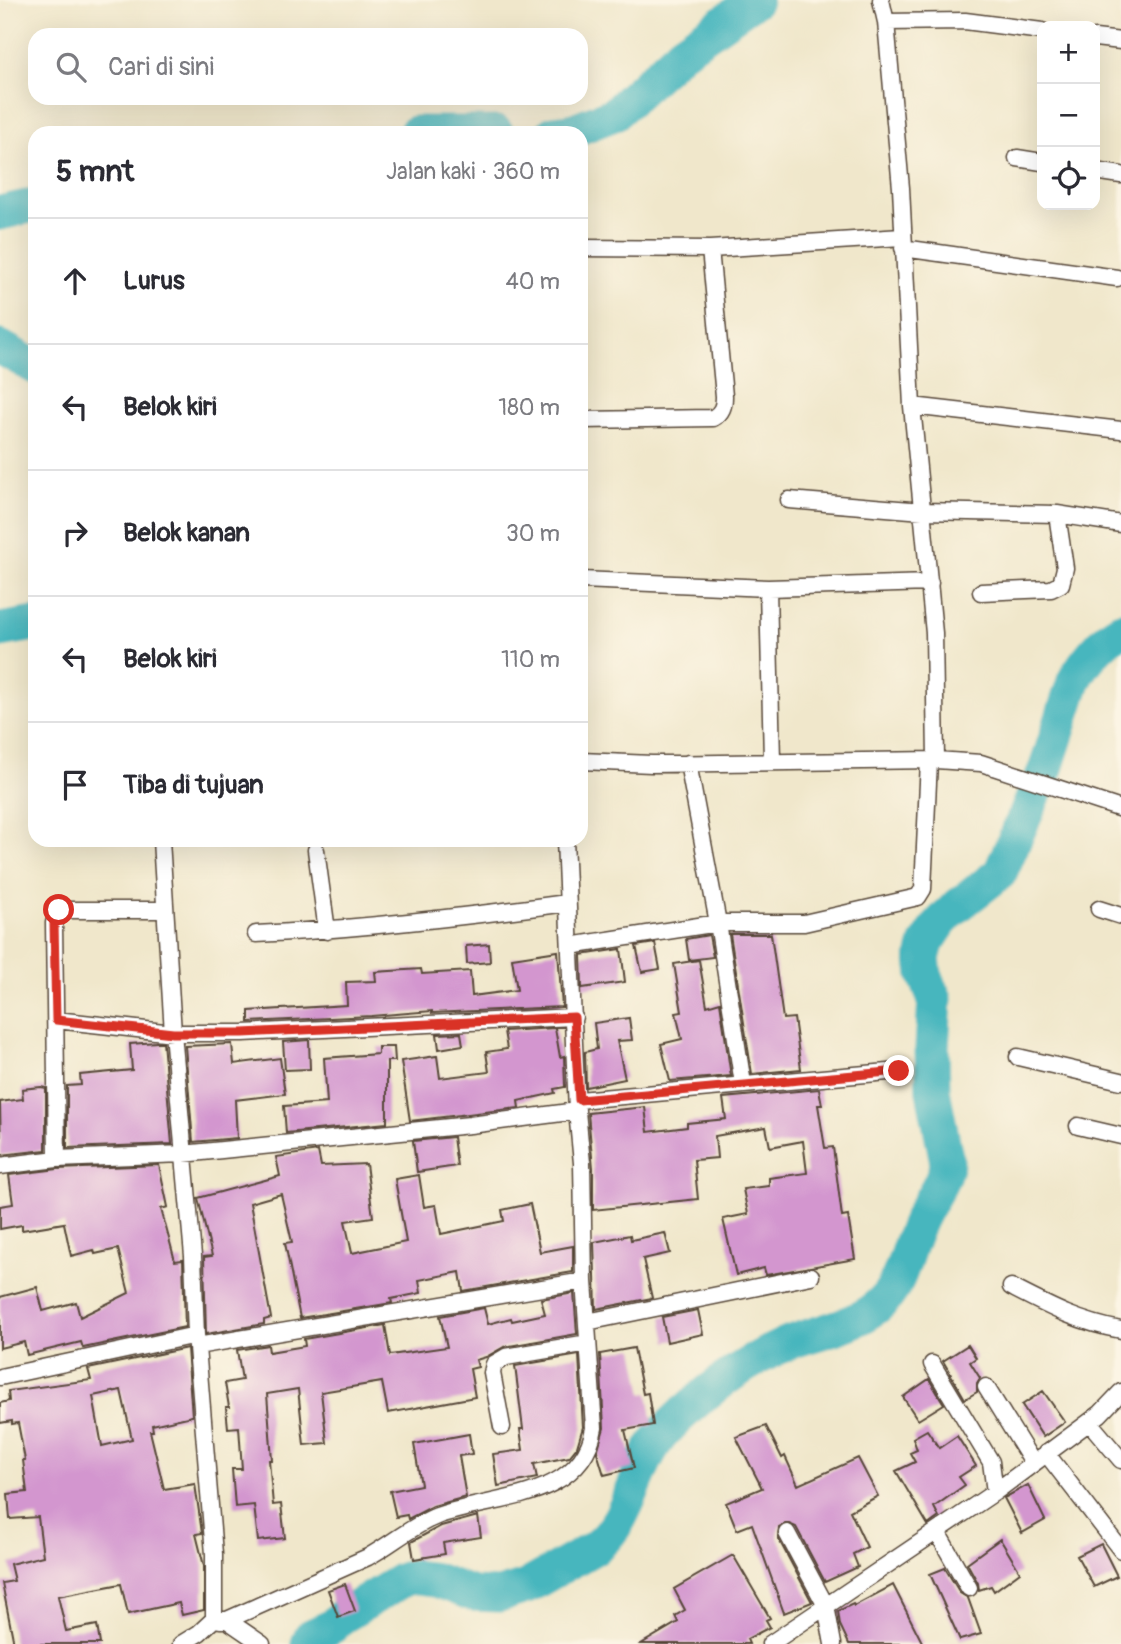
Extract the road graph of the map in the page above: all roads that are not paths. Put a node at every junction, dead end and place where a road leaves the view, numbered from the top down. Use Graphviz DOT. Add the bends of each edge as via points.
graph roads {
  1 [pos="881,0"];
  2 [pos="886,22"];
  3 [pos="1037,30"];
  4 [pos="1100,38"];
  5 [pos="1121,41"];
  6 [pos="1017,158"];
  7 [pos="1037,161"];
  8 [pos="1100,172"];
  9 [pos="1121,175"];
  10 [pos="902,243"];
  11 [pos="588,248"];
  12 [pos="710,248"];
  13 [pos="1117,278"];
  14 [pos="912,406"];
  15 [pos="588,420"];
  16 [pos="1121,430"];
  17 [pos="789,500"];
  18 [pos="923,511"];
  19 [pos="1057,514"];
  20 [pos="1121,524"];
  21 [pos="588,580"];
  22 [pos="930,583"];
  23 [pos="768,588"];
  24 [pos="981,592"];
  25 [pos="588,761"];
  26 [pos="772,761"];
  27 [pos="932,761"];
  28 [pos="688,763"];
  29 [pos="1121,808"];
  30 [pos="161,847"];
  31 [pos="565,847"];
  32 [pos="316,850"];
  33 [pos="567,903"];
  34 [pos="1099,909"];
  35 [pos="164,910"];
  36 [pos="1121,916"];
  37 [pos="718,923"];
  38 [pos="327,931"];
  39 [pos="256,934"];
  40 [pos="570,946"];
  41 [pos="574,1017"];
  42 [pos="56,1020"];
  43 [pos="173,1033"];
  44 [pos="1018,1057"];
  45 [pos="899,1071"];
  46 [pos="1121,1082"];
  47 [pos="743,1084"];
  48 [pos="578,1105"];
  49 [pos="1078,1126"];
  50 [pos="1121,1136"];
  51 [pos="183,1154"];
  52 [pos="57,1159"];
  53 [pos="0,1166"];
  54 [pos="811,1276"];
  55 [pos="584,1281"];
  56 [pos="1011,1287"];
  57 [pos="587,1322"];
  58 [pos="1121,1330"];
  59 [pos="197,1341"];
  60 [pos="588,1343"];
  61 [pos="932,1364"];
  62 [pos="0,1377"];
  63 [pos="986,1387"];
  64 [pos="1121,1392"];
  65 [pos="1089,1422"];
  66 [pos="502,1427"];
  67 [pos="1040,1458"];
  68 [pos="1121,1460"];
  69 [pos="995,1492"];
  70 [pos="937,1532"];
  71 [pos="787,1533"];
  72 [pos="1121,1550"];
  73 [pos="969,1588"];
  74 [pos="826,1606"];
  75 [pos="220,1620"];
  76 [pos="181,1644"];
  77 [pos="262,1644"];
  78 [pos="770,1644"];
  79 [pos="833,1644"];
  1 -- 2 [label="street"];
  2 -- 3 [label="street" via="965,21"];
  2 -- 10 [label="street"];
  4 -- 5 [label="street"];
  6 -- 7 [label="street"];
  8 -- 9 [label="street"];
  10 -- 12 [label="street"];
  10 -- 13 [label="street"];
  10 -- 14 [label="street"];
  11 -- 12 [label="street"];
  12 -- 15 [label="street" via="724,396 719,415"];
  14 -- 16 [label="street"];
  14 -- 18 [label="street"];
  17 -- 18 [label="street"];
  18 -- 19 [label="street"];
  18 -- 22 [label="street"];
  19 -- 20 [label="street"];
  19 -- 24 [label="street" via="1065,568 1061,584 1051,589"];
  21 -- 23 [label="street"];
  22 -- 23 [label="street"];
  22 -- 27 [label="street"];
  23 -- 26 [label="street"];
  25 -- 28 [label="street"];
  26 -- 27 [label="street"];
  26 -- 28 [label="street"];
  27 -- 29 [label="street" via="981,763"];
  27 -- 37 [label="street" via="923,889 918,897 804,923"];
  28 -- 37 [label="street"];
  30 -- 35 [label="street"];
  31 -- 33 [label="street"];
  32 -- 38 [label="street"];
  33 -- 38 [label="street"];
  33 -- 40 [label="street"];
  34 -- 36 [label="street"];
  35 -- 42 [label="street" via="59,910 54,923"];
  35 -- 43 [label="street"];
  37 -- 40 [label="street"];
  37 -- 47 [label="street"];
  38 -- 39 [label="street"];
  40 -- 41 [label="street"];
  41 -- 43 [label="street"];
  41 -- 48 [label="street"];
  42 -- 43 [label="street"];
  42 -- 52 [label="street"];
  43 -- 51 [label="street"];
  44 -- 46 [label="street"];
  45 -- 47 [label="street"];
  47 -- 48 [label="street"];
  48 -- 51 [label="street" via="470,1125"];
  48 -- 55 [label="street"];
  49 -- 50 [label="street"];
  51 -- 52 [label="street"];
  51 -- 59 [label="street"];
  52 -- 53 [label="street"];
  54 -- 57 [label="street"];
  55 -- 57 [label="street"];
  55 -- 59 [label="street"];
  56 -- 58 [label="street" via="1056,1311"];
  57 -- 60 [label="street"];
  59 -- 62 [label="street"];
  59 -- 75 [label="street"];
  60 -- 66 [label="street" via="506,1357 494,1364"];
  60 -- 75 [label="street" via="592,1442 564,1477 536,1490 452,1511 414,1526 369,1557"];
  61 -- 69 [label="street" via="991,1462"];
  63 -- 67 [label="street"];
  64 -- 65 [label="street"];
  65 -- 67 [label="street"];
  65 -- 68 [label="street"];
  67 -- 69 [label="street"];
  67 -- 72 [label="street"];
  69 -- 70 [label="street"];
  70 -- 73 [label="street"];
  70 -- 74 [label="street"];
  71 -- 74 [label="street"];
  74 -- 78 [label="street"];
  74 -- 79 [label="street"];
  75 -- 76 [label="street"];
  75 -- 77 [label="street"];
}
